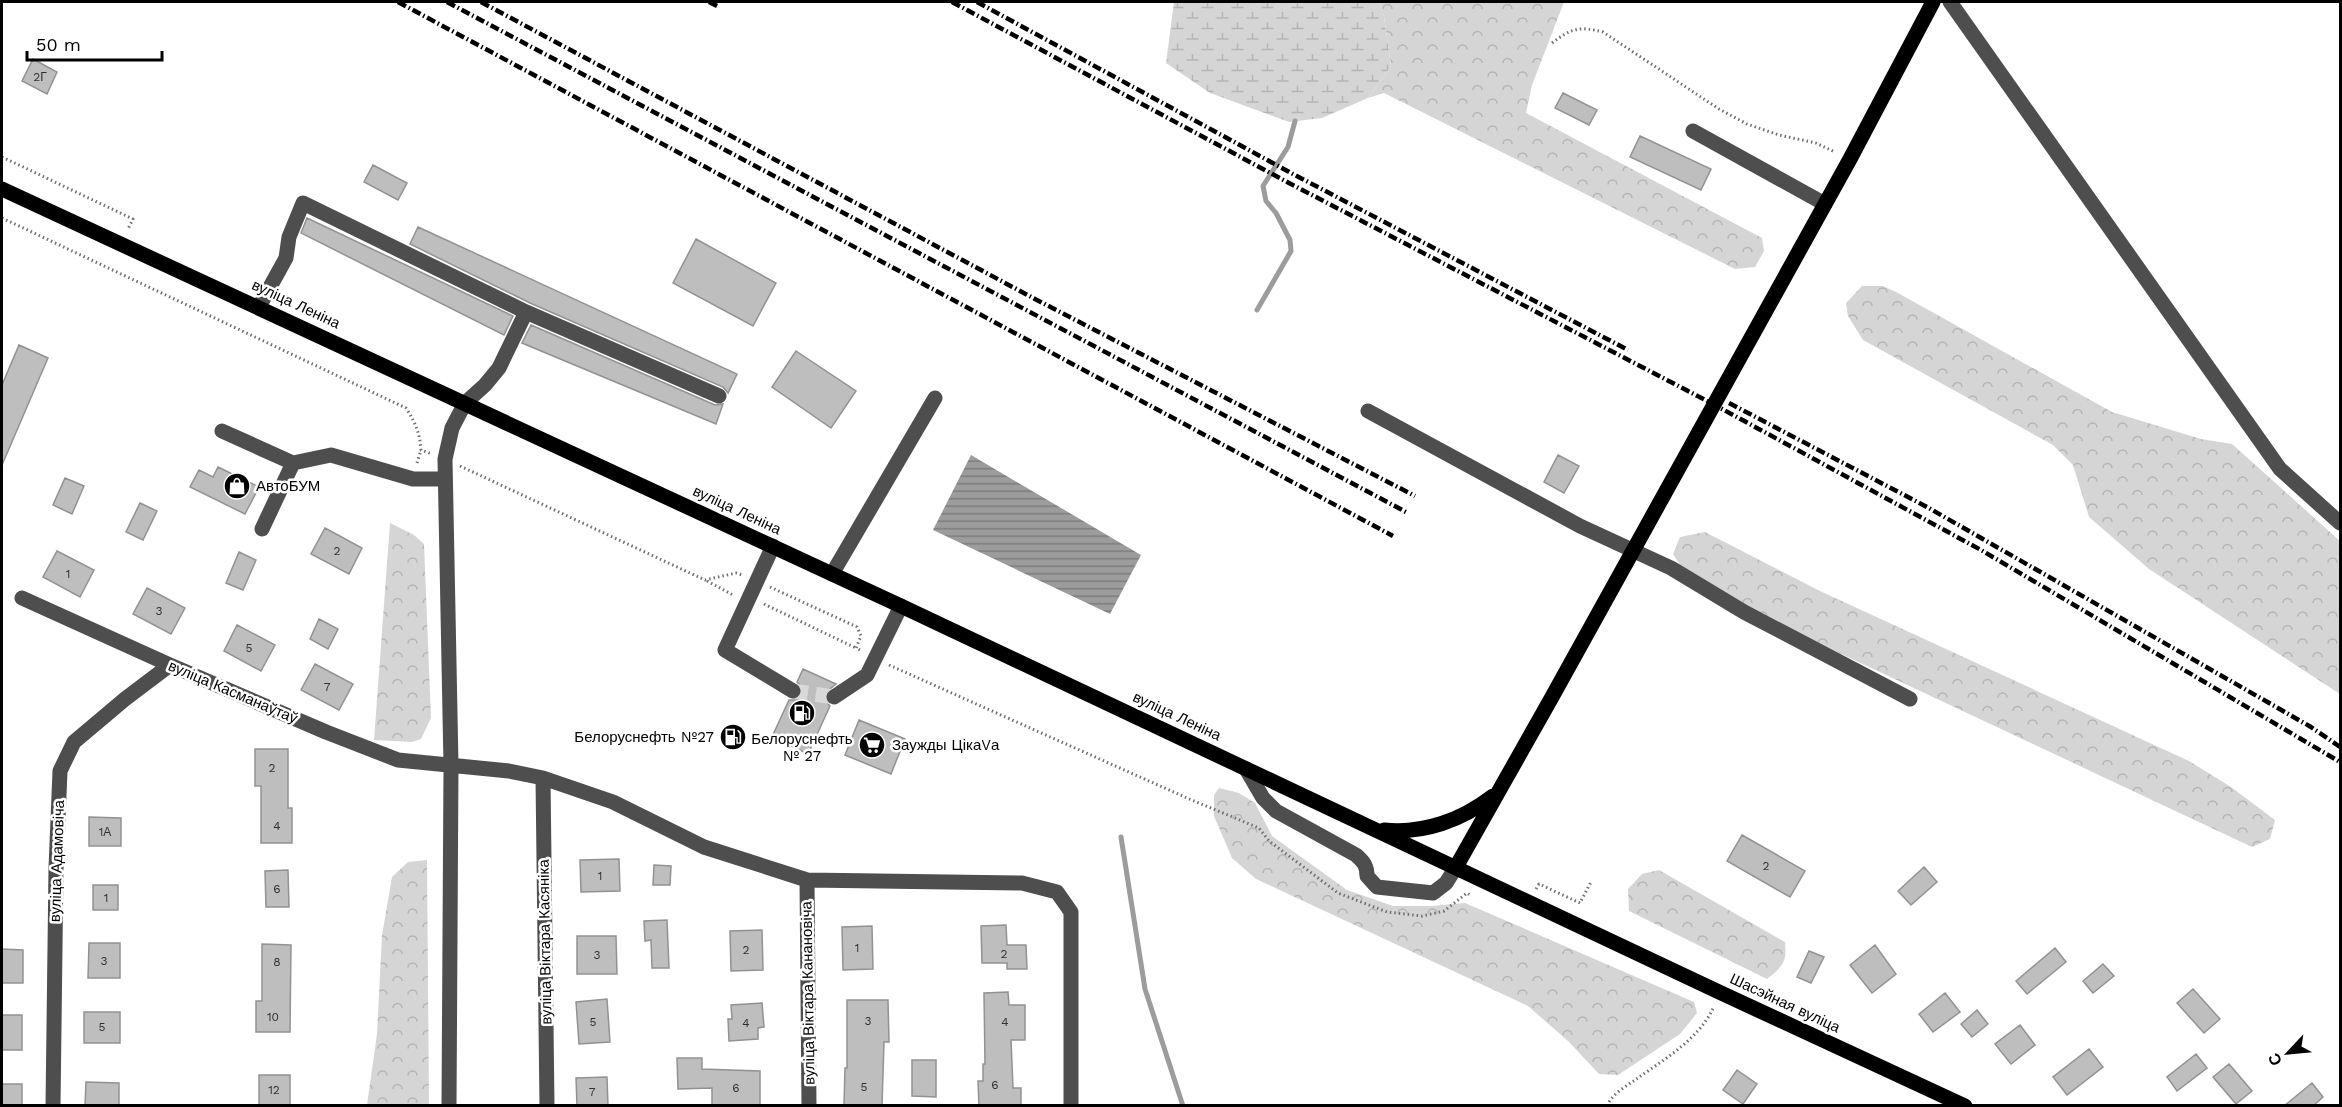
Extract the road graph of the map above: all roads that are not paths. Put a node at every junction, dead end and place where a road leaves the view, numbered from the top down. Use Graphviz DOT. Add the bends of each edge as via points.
graph roads {
  1 [pos="1933,2"];
  2 [pos="1950,2"];
  3 [pos="1693,131"];
  4 [pos="2,189"];
  5 [pos="1825,204"];
  6 [pos="259,307"];
  7 [pos="526,312"];
  8 [pos="719,396"];
  9 [pos="935,398"];
  10 [pos="465,403"];
  11 [pos="1368,411"];
  12 [pos="222,431"];
  13 [pos="293,463"];
  14 [pos="444,479"];
  15 [pos="2340,523"];
  16 [pos="262,529"];
  17 [pos="773,546"];
  18 [pos="1633,551"];
  19 [pos="832,574"];
  20 [pos="22,598"];
  21 [pos="901,606"];
  22 [pos="170,665"];
  23 [pos="793,691"];
  24 [pos="834,697"];
  25 [pos="1910,699"];
  26 [pos="451,765"];
  27 [pos="1246,769"];
  28 [pos="543,778"];
  29 [pos="1498,792"];
  30 [pos="1376,830"];
  31 [pos="1456,867"];
  32 [pos="807,880"];
  33 [pos="53,1106"];
  34 [pos="449,1106"];
  35 [pos="547,1106"];
  36 [pos="809,1106"];
  37 [pos="1071,1106"];
  38 [pos="1965,1106"];
  1 -- 5 [label="main road"];
  2 -- 15 [label="street" via="2280,470"];
  3 -- 5 [label="street"];
  4 -- 6 [label="main road, вуліца Леніна"];
  5 -- 18 [label="main road"];
  6 -- 7 [label="street" via="286,258 289,237 303,202"];
  6 -- 10 [label="main road, вуліца Леніна"];
  7 -- 8 [label="street"];
  7 -- 10 [label="street" via="499,368"];
  9 -- 19 [label="street"];
  10 -- 14 [label="street" via="452,428"];
  10 -- 17 [label="main road, вуліца Леніна"];
  11 -- 18 [label="street"];
  12 -- 13 [label="street"];
  13 -- 14 [label="street" via="332,455 413,479"];
  13 -- 16 [label="street"];
  14 -- 26 [label="street"];
  17 -- 19 [label="main road, вуліца Леніна"];
  17 -- 23 [label="street" via="725,650"];
  18 -- 25 [label="street"];
  18 -- 29 [label="main road"];
  19 -- 21 [label="main road, вуліца Леніна"];
  20 -- 22 [label="street, вуліца Касманаўтаў"];
  21 -- 24 [label="street" via="867,675"];
  21 -- 27 [label="main road, вуліца Леніна"];
  22 -- 26 [label="street, вуліца Касманаўтаў" via="398,760"];
  22 -- 33 [label="street, вуліца Адамовіча" via="75,742 60,771"];
  26 -- 28 [label="street, вуліца Касманаўтаў"];
  26 -- 34 [label="street"];
  27 -- 30 [label="main road, вуліца Леніна"];
  27 -- 31 [label="street" via="1263,798 1276,811 1356,855 1377,887 1433,893 1446,883"];
  28 -- 32 [label="street, вуліца Касманаўтаў" via="614,802 704,847"];
  28 -- 35 [label="street, вуліца Віктара Касяніка"];
  29 -- 30 [label="main road" via="1447,822 1409,831"];
  29 -- 31 [label="main road"];
  30 -- 31 [label="main road, вуліца Леніна"];
  31 -- 38 [label="main road, Шасэйная вуліца"];
  32 -- 36 [label="street, вуліца Віктара Канановіча"];
  32 -- 37 [label="street, вуліца Касманаўтаў" via="1022,883 1057,892 1071,912"];
}
